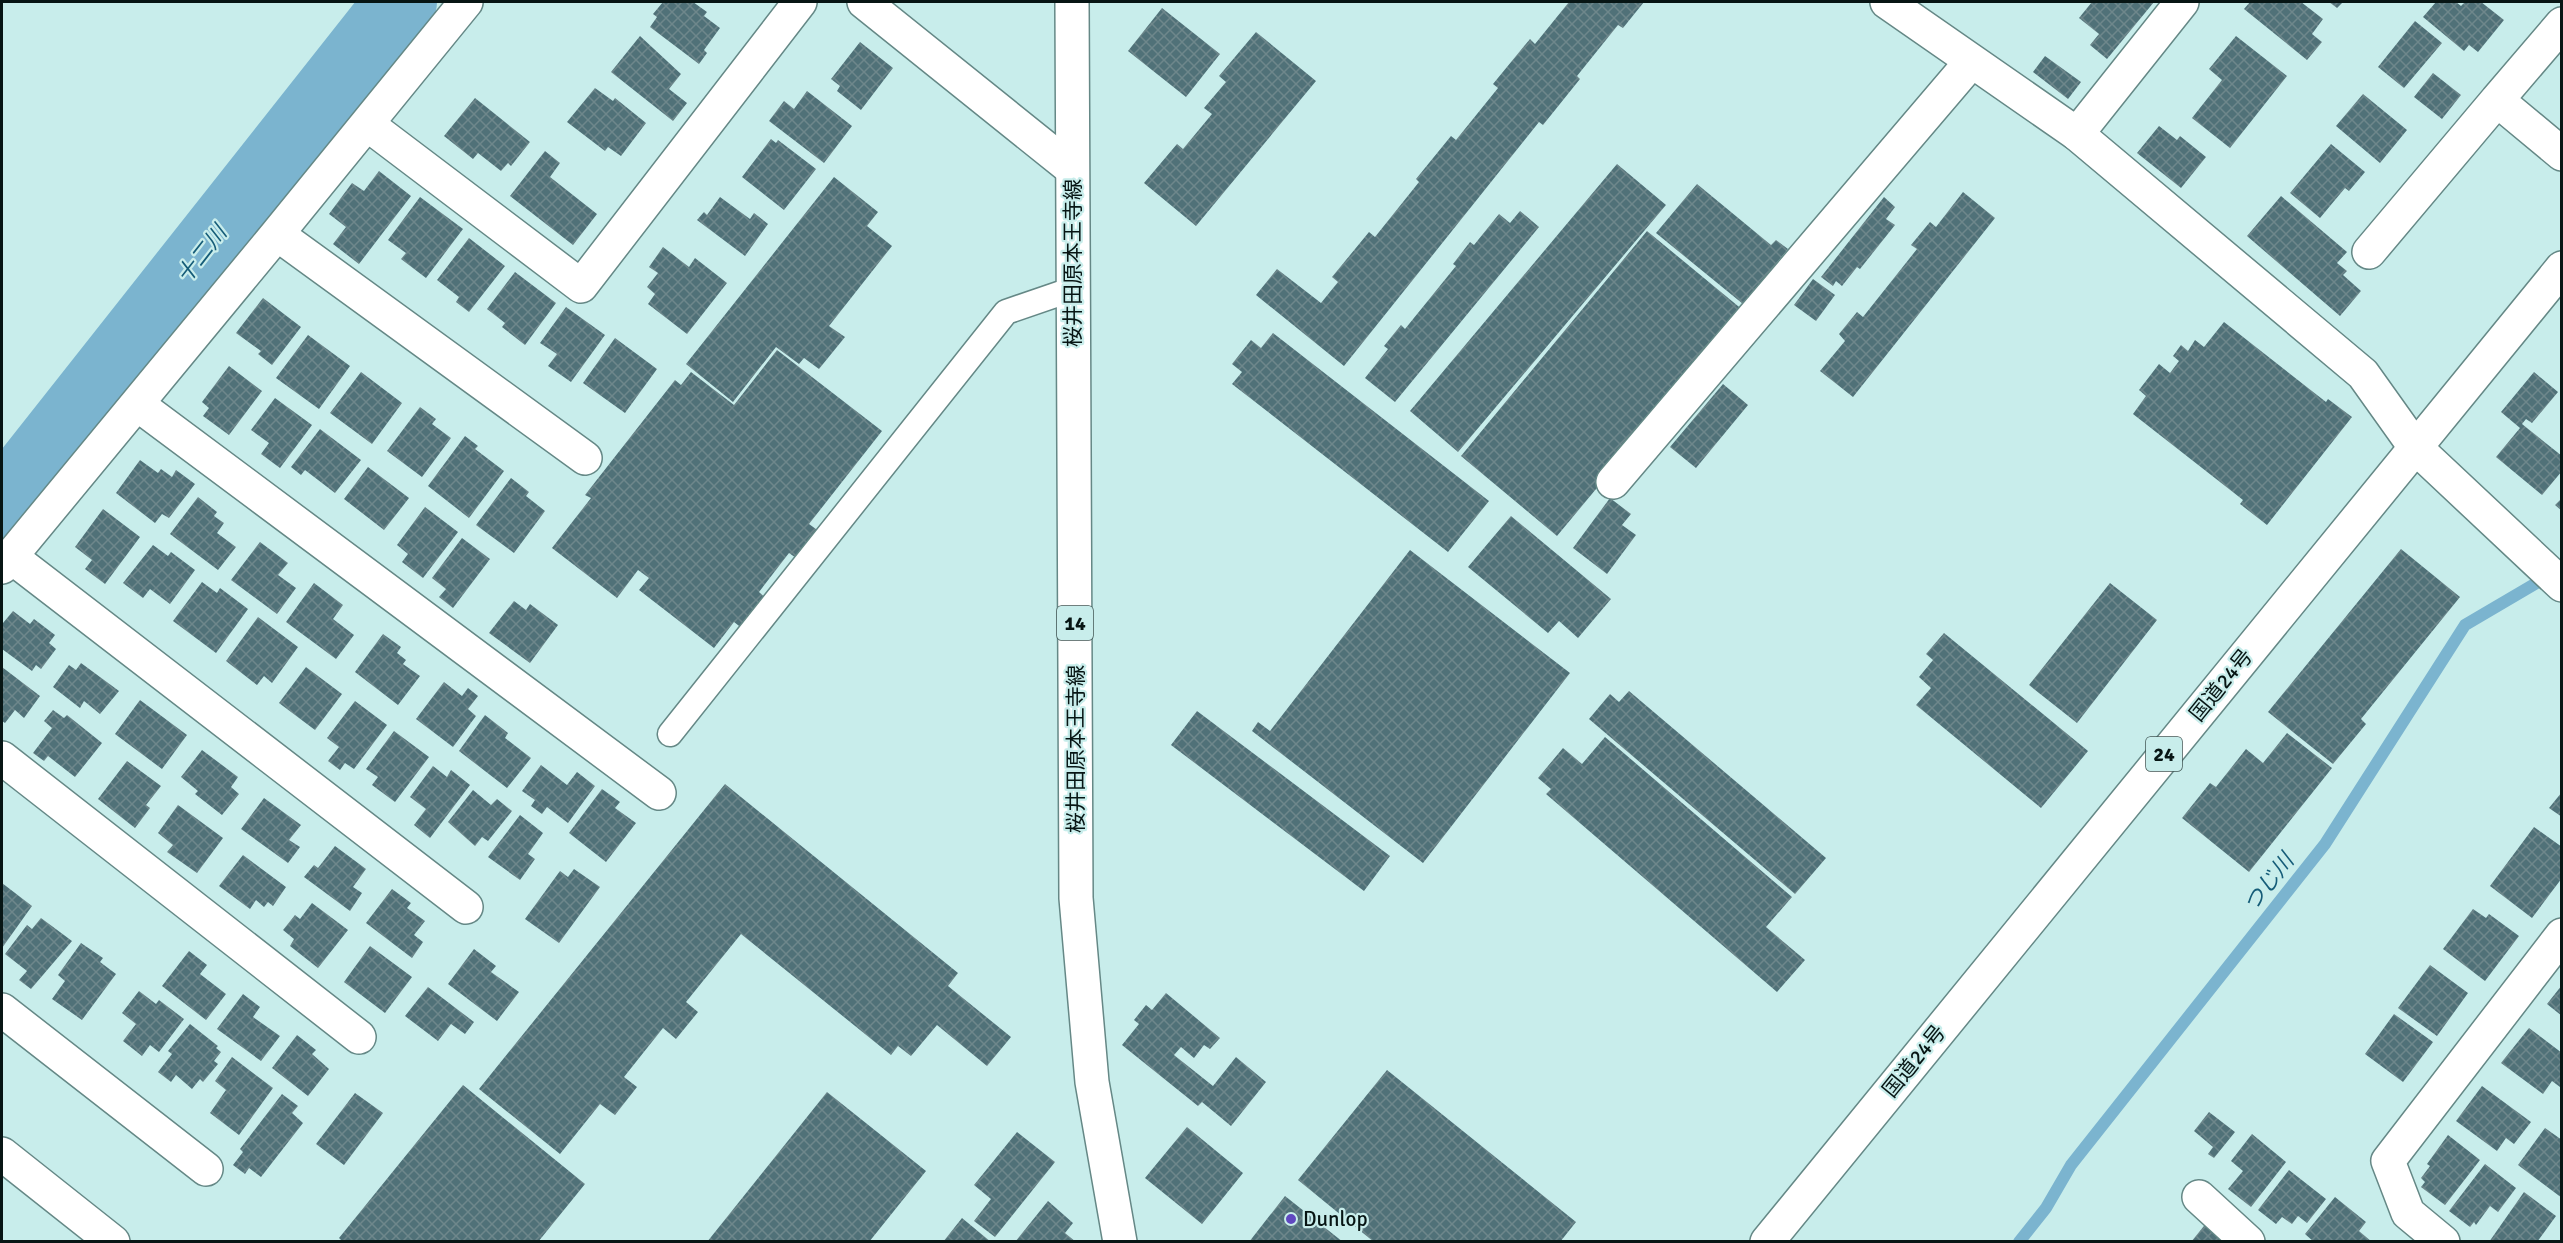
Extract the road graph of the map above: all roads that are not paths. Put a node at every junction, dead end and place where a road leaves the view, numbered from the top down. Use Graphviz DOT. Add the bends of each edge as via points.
graph roads {
  1 [pos="466,2"];
  2 [pos="800,2"];
  3 [pos="864,2"];
  4 [pos="1072,2"];
  5 [pos="1887,2"];
  6 [pos="2182,2"];
  7 [pos="2562,24"];
  8 [pos="1971,62"];
  9 [pos="2497,100"];
  10 [pos="367,124"];
  11 [pos="2077,134"];
  12 [pos="2562,154"];
  13 [pos="1072,169"];
  14 [pos="278,234"];
  15 [pos="2368,252"];
  16 [pos="2562,268"];
  17 [pos="1073,289"];
  18 [pos="137,404"];
  19 [pos="2415,447"];
  20 [pos="585,458"];
  21 [pos="1613,483"];
  22 [pos="6,561"];
  23 [pos="2561,585"];
  24 [pos="670,734"];
  25 [pos="2,758"];
  26 [pos="659,793"];
  27 [pos="466,907"];
  28 [pos="2562,934"];
  29 [pos="2,1010"];
  30 [pos="359,1037"];
  31 [pos="2,1154"];
  32 [pos="206,1169"];
  33 [pos="2199,1197"];
  34 [pos="113,1242"];
  35 [pos="1120,1242"];
  36 [pos="1767,1242"];
  37 [pos="2248,1242"];
  38 [pos="2443,1242"];
  1 -- 10 [label="main road"];
  2 -- 10 [label="main road" via="581,286"];
  3 -- 13 [label="main road"];
  4 -- 13 [label="main road, 桜井田原本王寺線 / 14"];
  5 -- 8 [label="main road"];
  6 -- 11 [label="main road"];
  7 -- 9 [label="main road"];
  8 -- 11 [label="main road"];
  8 -- 21 [label="main road"];
  9 -- 12 [label="main road"];
  9 -- 15 [label="main road"];
  10 -- 14 [label="main road"];
  11 -- 19 [label="main road" via="2363,375"];
  13 -- 17 [label="main road, 桜井田原本王寺線 / 14"];
  14 -- 18 [label="main road"];
  14 -- 20 [label="main road"];
  16 -- 19 [label="main road, 国道24号 / 24"];
  17 -- 24 [label="lane" via="1006,312"];
  17 -- 35 [label="main road, 桜井田原本王寺線 / 14" via="1076,898 1092,1082"];
  18 -- 22 [label="main road"];
  18 -- 26 [label="main road"];
  19 -- 23 [label="main road"];
  19 -- 36 [label="main road, 国道24号 / 24"];
  22 -- 27 [label="main road"];
  25 -- 30 [label="main road"];
  28 -- 38 [label="main road" via="2388,1161 2408,1212"];
  29 -- 32 [label="main road"];
  31 -- 34 [label="main road"];
  33 -- 37 [label="main road"];
}
